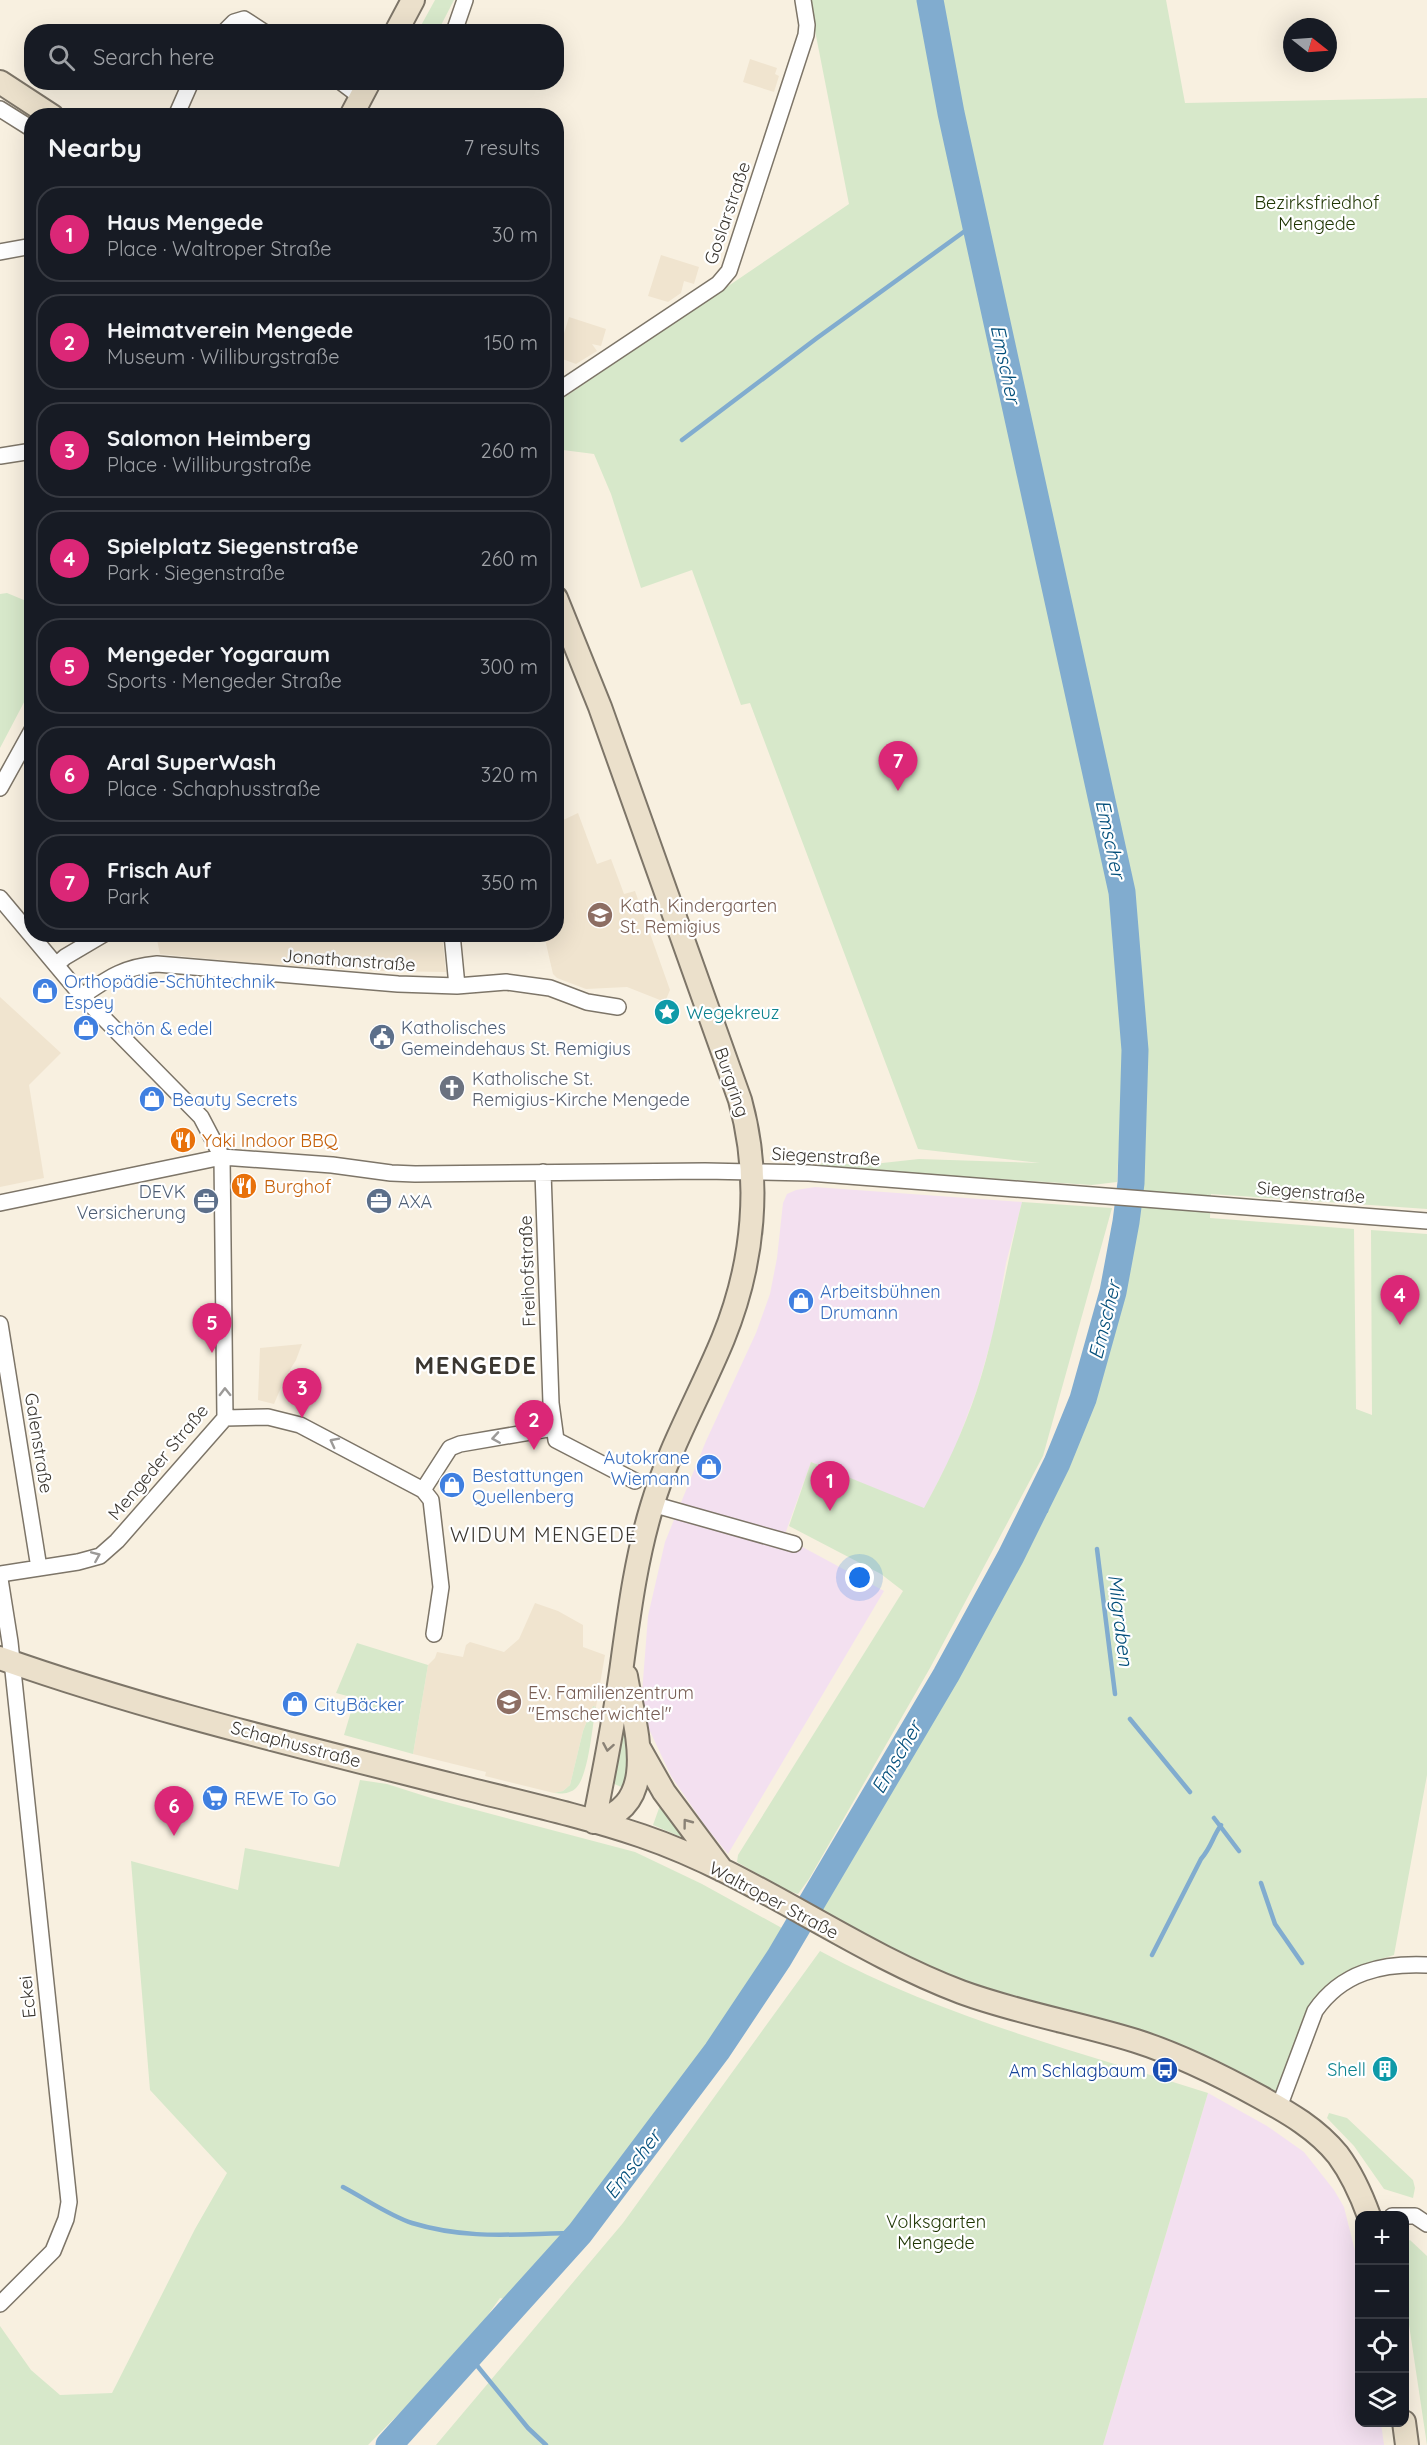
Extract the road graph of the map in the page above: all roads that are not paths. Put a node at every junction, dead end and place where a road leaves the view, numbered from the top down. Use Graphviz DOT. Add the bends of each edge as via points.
graph roads {
  1 [pos="413,0"];
  2 [pos="465,0"];
  3 [pos="803,0"];
  4 [pos="232,24"];
  5 [pos="252,24"];
  6 [pos="400,24"];
  7 [pos="457,24"];
  8 [pos="0,82"];
  9 [pos="188,90"];
  10 [pos="40,108"];
  11 [pos="180,108"];
  12 [pos="0,109"];
  13 [pos="24,124"];
  14 [pos="24,248"];
  15 [pos="0,252"];
  16 [pos="564,387"];
  17 [pos="24,452"];
  18 [pos="0,456"];
  19 [pos="564,618"];
  20 [pos="24,744"];
  21 [pos="0,788"];
  22 [pos="0,898"];
  23 [pos="24,927"];
  24 [pos="37,942"];
  25 [pos="90,942"];
  26 [pos="453,942"];
  27 [pos="56,965"];
  28 [pos="457,986"];
  29 [pos="82,996"];
  30 [pos="618,1007"];
  31 [pos="222,1157"];
  32 [pos="543,1172"];
  33 [pos="754,1173"];
  34 [pos="0,1203"];
  35 [pos="1427,1221"];
  36 [pos="0,1324"];
  37 [pos="225,1418"];
  38 [pos="555,1434"];
  39 [pos="635,1481"];
  40 [pos="423,1490"];
  41 [pos="652,1504"];
  42 [pos="794,1544"];
  43 [pos="39,1568"];
  44 [pos="0,1574"];
  45 [pos="0,1579"];
  46 [pos="434,1634"];
  47 [pos="623,1657"];
  48 [pos="6,1660"];
  49 [pos="637,1744"];
  50 [pos="594,1822"];
  51 [pos="722,1870"];
  52 [pos="1427,1965"];
  53 [pos="1279,2107"];
  54 [pos="1367,2211"];
  55 [pos="1409,2216"];
  56 [pos="1427,2224"];
  57 [pos="0,2304"];
  58 [pos="1405,2427"];
  59 [pos="1407,2445"];
  1 -- 6 [label="main road"];
  2 -- 7 [label="street"];
  3 -- 16 [label="street, Goslarstraße" via="806,35 729,271 718,284"];
  4 -- 5 [label="street" via="244,19"];
  8 -- 10 [label="main road"];
  9 -- 11 [label="street"];
  12 -- 13 [label="street"];
  14 -- 15 [label="street"];
  17 -- 18 [label="street"];
  19 -- 33 [label="main road, Burgring" via="600,707 740,1100"];
  20 -- 21 [label="street"];
  22 -- 23 [label="street, Mengeder Straße"];
  24 -- 27 [label="street, Mengeder Straße"];
  25 -- 27 [label="street"];
  26 -- 28 [label="street"];
  27 -- 29 [label="street, Mengeder Straße"];
  28 -- 29 [label="street, Jonathanstraße" via="157,964 134,966"];
  28 -- 30 [label="street, Jonathanstraße" via="506,982 550,988 586,1002"];
  29 -- 31 [label="street, Mengeder Straße" via="201,1117"];
  31 -- 32 [label="street, Siegenstraße" via="391,1173"];
  31 -- 34 [label="street, Siegenstraße"];
  37 -- 31 [label="street, Mengeder Straße, one-way"];
  32 -- 33 [label="street, Siegenstraße"];
  32 -- 38 [label="street, Freihofstraße"];
  33 -- 35 [label="street, Siegenstraße" via="833,1175"];
  33 -- 41 [label="main road, Burgring" via="739,1297"];
  36 -- 43 [label="street, Galenstraße"];
  40 -- 37 [label="street, one-way" via="300,1425 268,1418"];
  43 -- 37 [label="street, Mengeder Straße, one-way" via="78,1563 109,1550"];
  38 -- 39 [label="street"];
  38 -- 40 [label="street, one-way" via="450,1448"];
  40 -- 46 [label="street" via="431,1500 441,1587"];
  41 -- 42 [label="street"];
  41 -- 47 [label="main road" via="639,1554"];
  43 -- 44 [label="street, Mengeder Straße"];
  45 -- 48 [label="street"];
  47 -- 49 [label="main road"];
  47 -- 50 [label="main road, one-way"];
  48 -- 50 [label="main road, Schaphusstraße" via="74,1684"];
  48 -- 57 [label="street, Eckei" via="69,2202 53,2251"];
  49 -- 50 [label="main road" via="639,1775 632,1797 616,1814"];
  51 -- 49 [label="main road, one-way" via="664,1792"];
  50 -- 51 [label="main road, Waltroper Straße" via="644,1836"];
  51 -- 53 [label="main road, Waltroper Straße" via="841,1936 958,1991 1192,2061"];
  52 -- 53 [label="street" via="1378,1967 1347,1982 1322,2001 1314,2012"];
  53 -- 54 [label="main road, Waltroper Straße" via="1312,2129 1336,2153"];
  55 -- 56 [label="street"];
  58 -- 59 [label="main road"];
}
